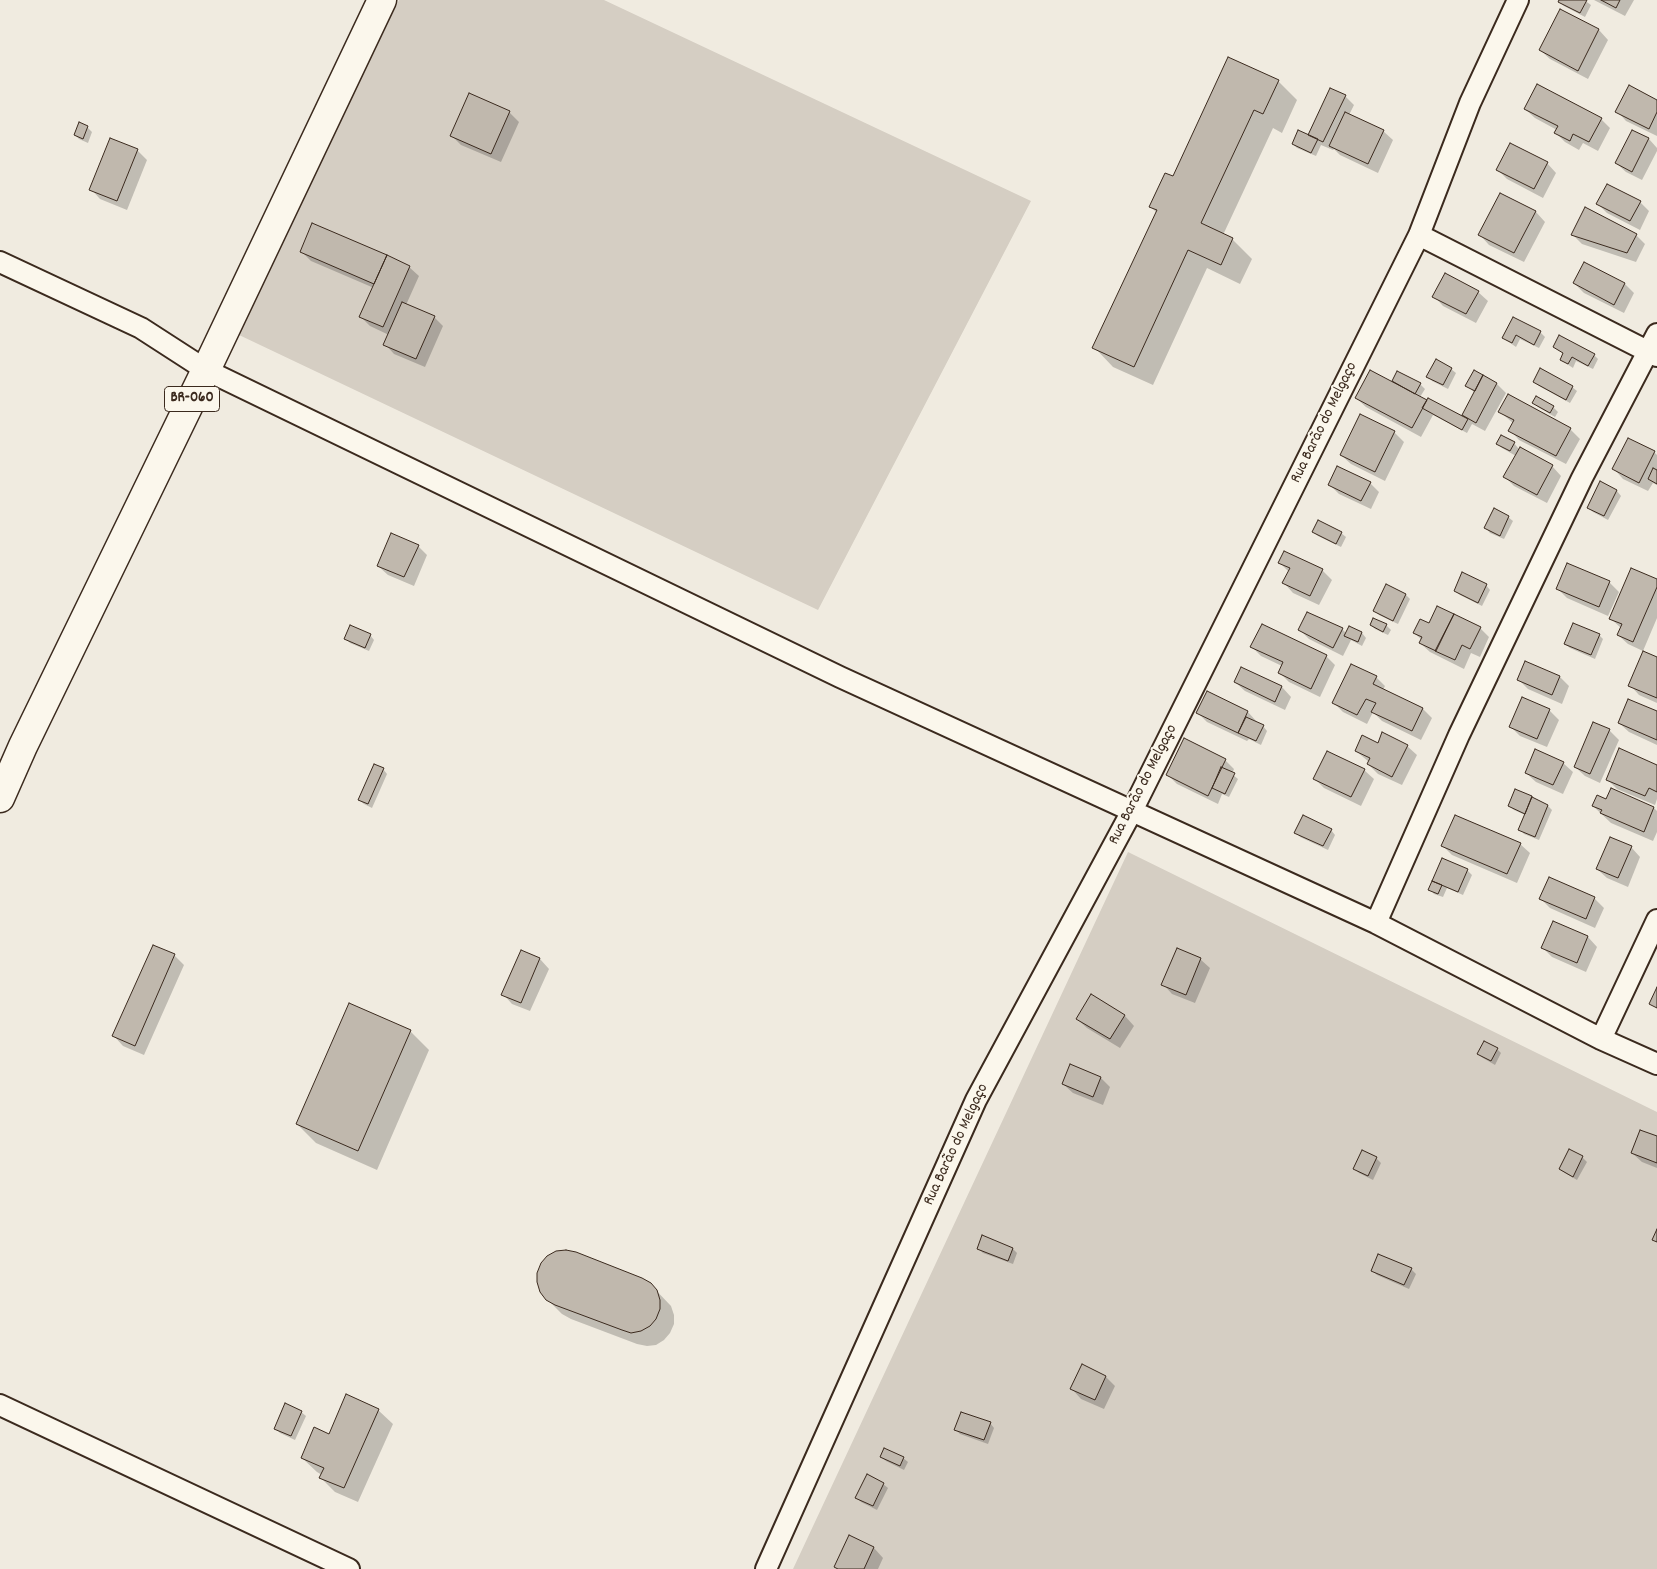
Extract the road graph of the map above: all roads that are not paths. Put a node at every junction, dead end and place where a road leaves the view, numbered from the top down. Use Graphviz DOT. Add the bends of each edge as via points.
graph roads {
  1 [pos="382,0"];
  2 [pos="1518,0"];
  3 [pos="1418,235"];
  4 [pos="0,262"];
  5 [pos="1654,347"];
  6 [pos="206,370"];
  7 [pos="0,798"];
  8 [pos="1132,811"];
  9 [pos="1657,920"];
  10 [pos="1376,923"];
  11 [pos="1601,1039"];
  12 [pos="1657,1064"];
  13 [pos="0,1405"];
  14 [pos="349,1569"];
  15 [pos="766,1569"];
  1 -- 6 [label="main road, BR-060"];
  2 -- 3 [label="street, Rua Barão do Melgaço" via="1470,103"];
  3 -- 5 [label="street"];
  3 -- 8 [label="street, Rua Barão do Melgaço"];
  4 -- 6 [label="street" via="141,328"];
  5 -- 10 [label="street" via="1569,504"];
  6 -- 7 [label="main road, BR-060"];
  6 -- 8 [label="street" via="831,672"];
  8 -- 10 [label="street"];
  8 -- 15 [label="street, Rua Barão do Melgaço" via="976,1100"];
  9 -- 11 [label="street"];
  10 -- 11 [label="street"];
  11 -- 12 [label="street"];
  13 -- 14 [label="street"];
}
